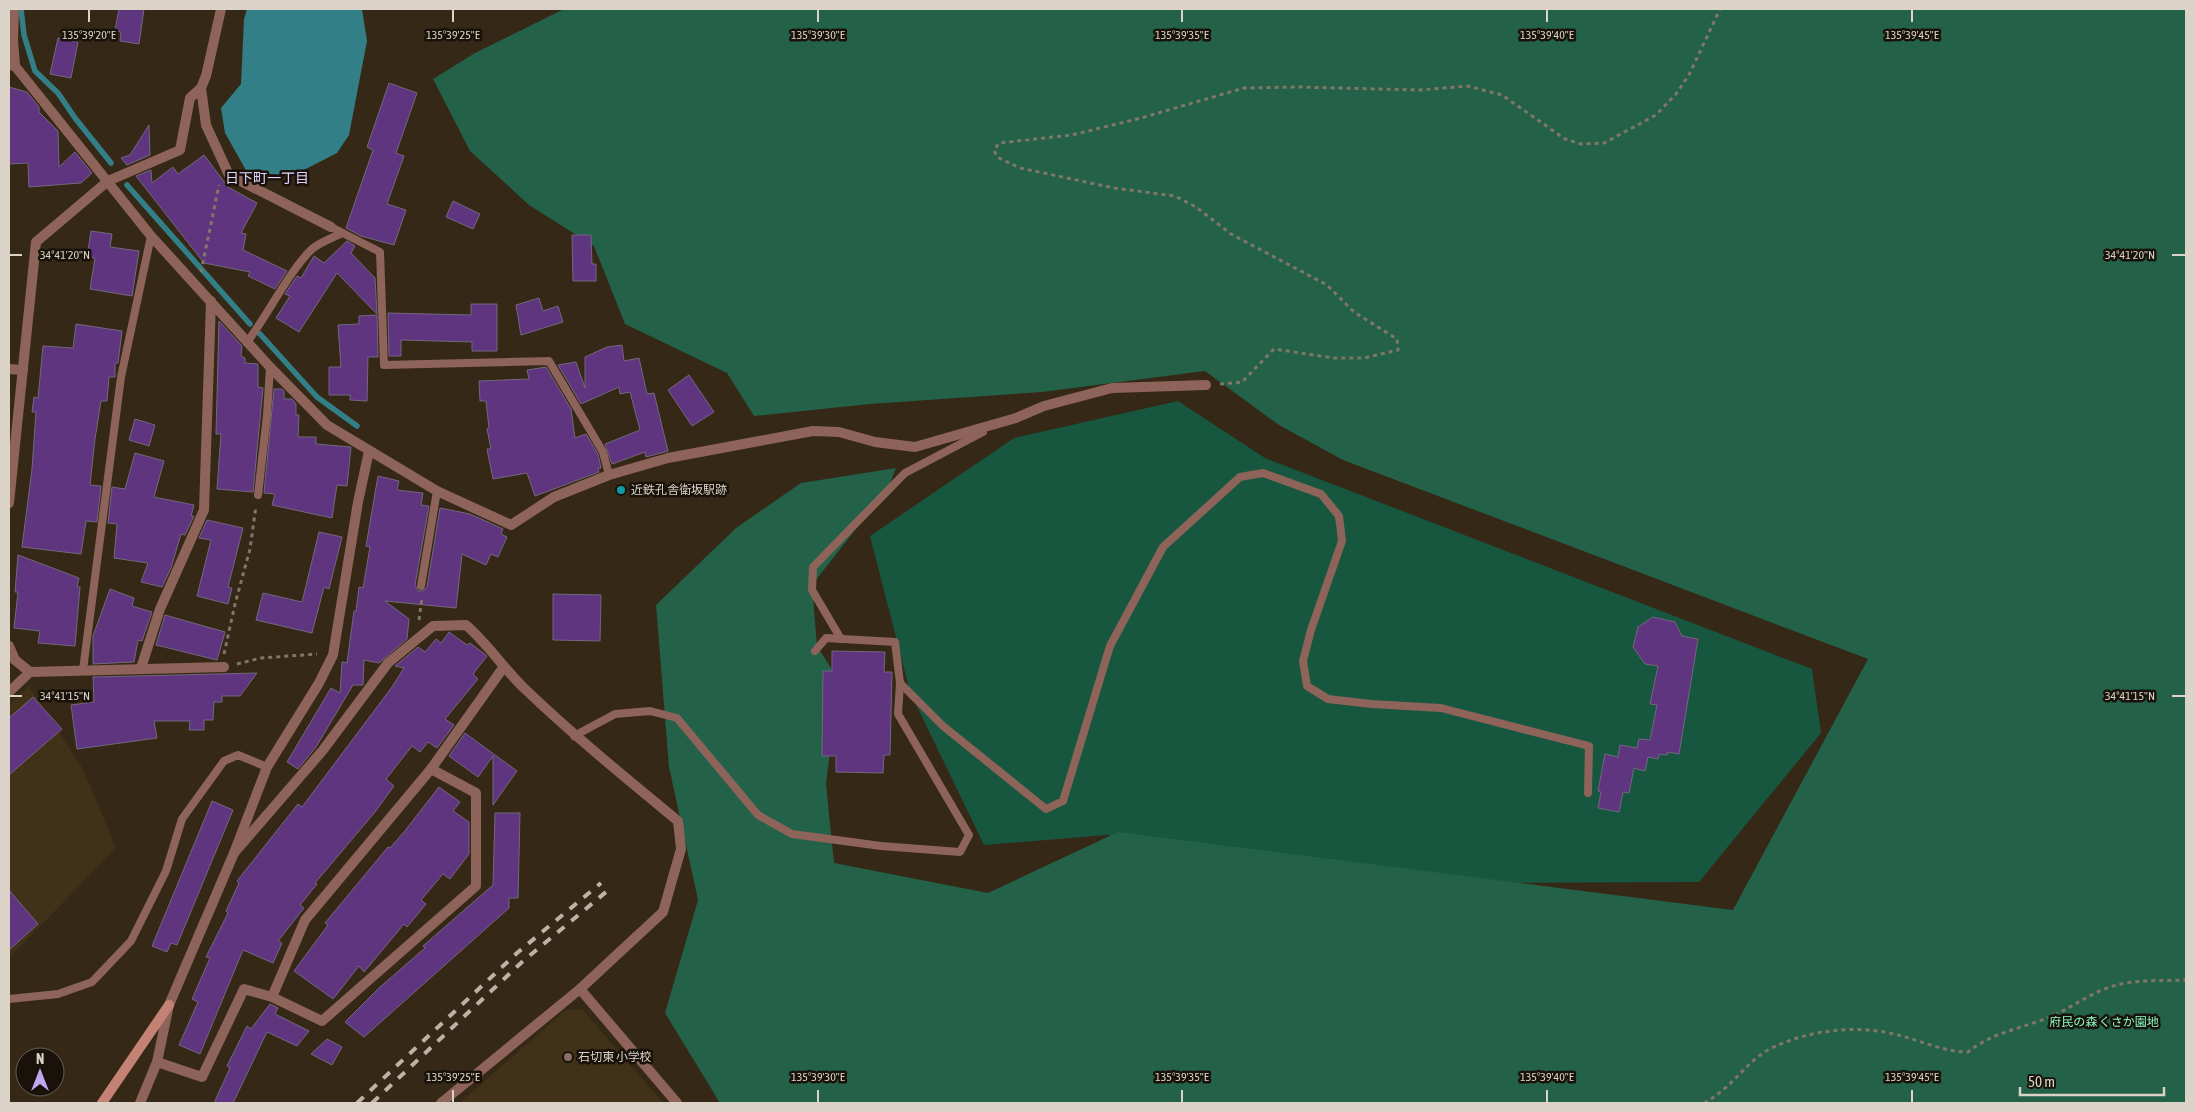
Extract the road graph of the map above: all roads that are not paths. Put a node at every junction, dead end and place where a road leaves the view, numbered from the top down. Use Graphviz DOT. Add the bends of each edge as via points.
graph roads {
  1 [pos="14,9"];
  2 [pos="222,9"];
  3 [pos="12,66"];
  4 [pos="201,88"];
  5 [pos="108,182"];
  6 [pos="331,227"];
  7 [pos="342,233"];
  8 [pos="151,236"];
  9 [pos="211,301"];
  10 [pos="247,342"];
  11 [pos="270,367"];
  12 [pos="9,369"];
  13 [pos="23,370"];
  14 [pos="1206,385"];
  15 [pos="1016,418"];
  16 [pos="369,451"];
  17 [pos="609,475"];
  18 [pos="437,491"];
  19 [pos="258,496"];
  20 [pos="9,504"];
  21 [pos="421,586"];
  22 [pos="841,639"];
  23 [pos="9,646"];
  24 [pos="815,651"];
  25 [pos="12,660"];
  26 [pos="224,667"];
  27 [pos="141,668"];
  28 [pos="503,668"];
  29 [pos="83,670"];
  30 [pos="30,672"];
  31 [pos="900,683"];
  32 [pos="9,692"];
  33 [pos="574,736"];
  34 [pos="267,766"];
  35 [pos="432,769"];
  36 [pos="1588,793"];
  37 [pos="234,853"];
  38 [pos="580,989"];
  39 [pos="272,997"];
  40 [pos="9,999"];
  41 [pos="170,1005"];
  42 [pos="157,1062"];
  43 [pos="102,1103"];
  44 [pos="140,1103"];
  45 [pos="441,1103"];
  46 [pos="677,1103"];
  1 -- 3 [label="street"];
  2 -- 4 [label="street"];
  3 -- 5 [label="street"];
  4 -- 5 [label="street" via="190,98 180,150"];
  4 -- 6 [label="street" via="206,124 229,175"];
  5 -- 8 [label="street"];
  5 -- 13 [label="street" via="36,242"];
  6 -- 7 [label="lane"];
  7 -- 10 [label="lane" via="313,248"];
  7 -- 17 [label="lane" via="380,252 384,365 549,361 603,452"];
  8 -- 9 [label="street"];
  8 -- 29 [label="lane" via="121,377"];
  9 -- 10 [label="street"];
  9 -- 27 [label="street" via="204,510 160,609"];
  10 -- 11 [label="street"];
  11 -- 16 [label="street" via="327,425"];
  11 -- 19 [label="lane"];
  12 -- 13 [label="street"];
  13 -- 20 [label="street"];
  14 -- 15 [label="street" via="1112,388 1044,406"];
  15 -- 17 [label="street" via="915,447 875,442 839,432 790,434 668,458"];
  15 -- 22 [label="lane" via="975,435 905,473 813,567 812,590"];
  16 -- 18 [label="street"];
  16 -- 34 [label="street" via="332,655 319,683"];
  17 -- 18 [label="street" via="554,497 510,525"];
  18 -- 21 [label="lane"];
  22 -- 24 [label="lane" via="826,638"];
  22 -- 31 [label="lane" via="895,642"];
  23 -- 25 [label="street"];
  25 -- 30 [label="street"];
  26 -- 27 [label="street"];
  27 -- 29 [label="street"];
  28 -- 33 [label="street"];
  28 -- 35 [label="street"];
  28 -- 37 [label="street" via="484,641 466,625 432,626 388,663 323,750"];
  29 -- 30 [label="street"];
  30 -- 32 [label="street"];
  31 -- 33 [label="lane" via="898,714 969,835 960,852 792,834 758,815 677,718 650,711 615,714"];
  31 -- 36 [label="lane" via="943,726 1046,809 1063,801 1110,646 1163,547 1240,477 1263,473 1321,494 1339,516 1342,541 1303,661 1307,686 1328,698 1441,708 1589,746"];
  33 -- 38 [label="street" via="678,821 681,849 663,912"];
  34 -- 37 [label="street"];
  34 -- 40 [label="lane" via="238,755 224,762 182,819 166,871 131,941 92,982 58,994"];
  35 -- 39 [label="street" via="306,920"];
  35 -- 39 [label="street" via="476,793 476,886 322,1021"];
  37 -- 41 [label="street"];
  38 -- 45 [label="street"];
  38 -- 46 [label="street"];
  39 -- 42 [label="street" via="244,989 202,1077"];
  41 -- 42 [label="street"];
  41 -- 43 [label="street"];
  42 -- 44 [label="street"];
}
